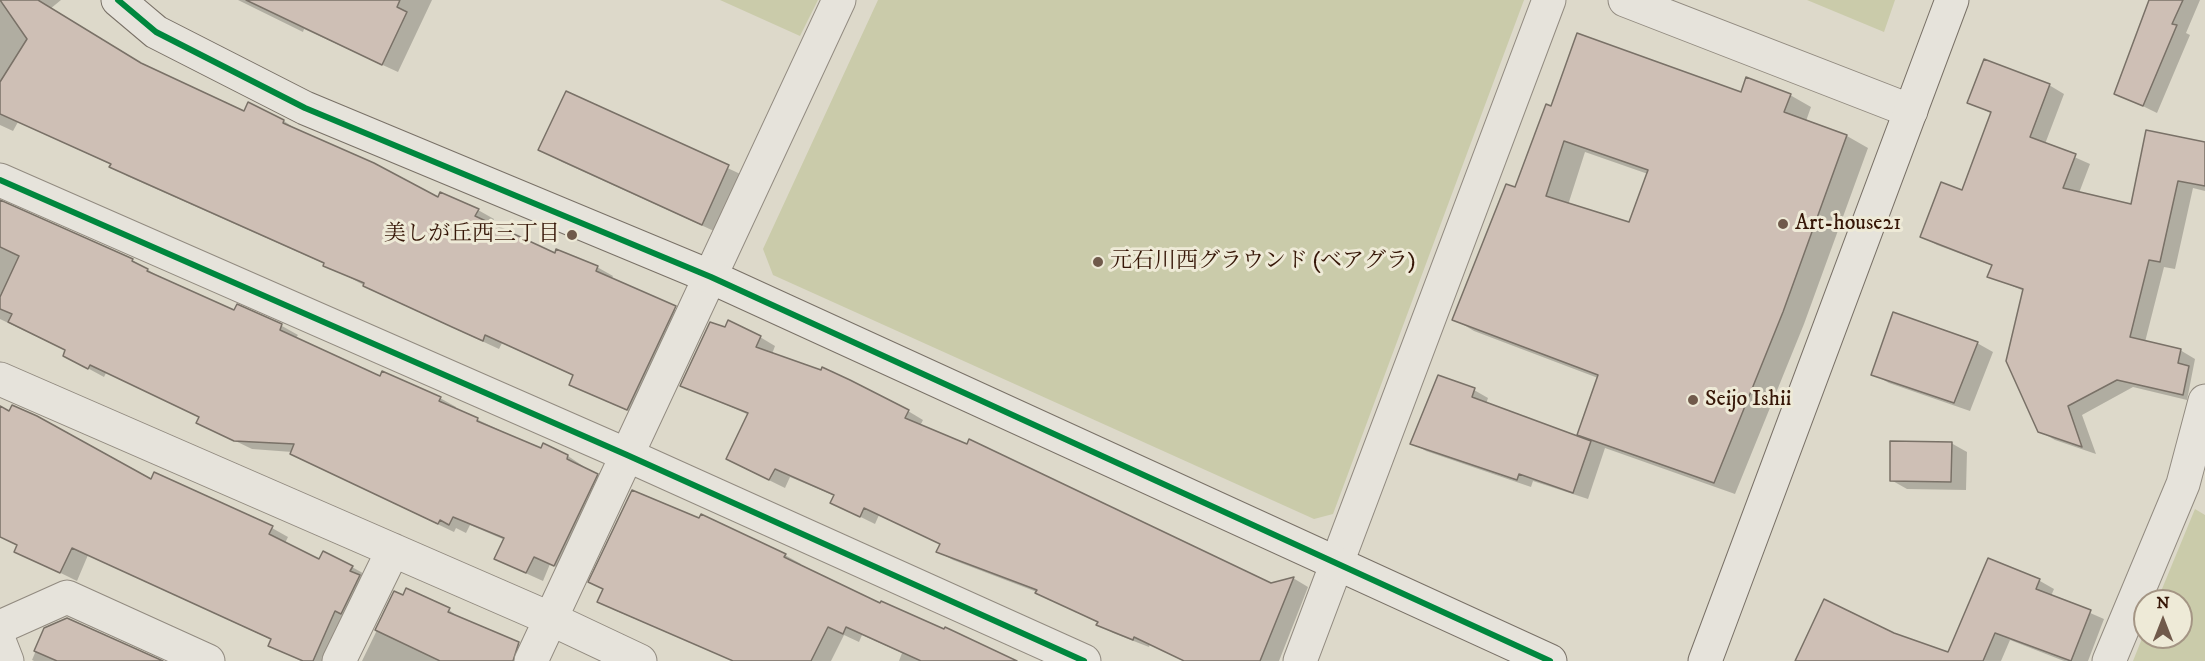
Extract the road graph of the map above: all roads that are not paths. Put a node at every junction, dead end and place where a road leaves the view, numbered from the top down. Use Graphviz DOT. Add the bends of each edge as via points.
graph roads {
  1 [pos="118,0"];
  2 [pos="838,0"];
  3 [pos="1548,0"];
  4 [pos="1624,0"];
  5 [pos="1952,0"];
  6 [pos="1911,111"];
  7 [pos="0,180"];
  8 [pos="711,276"];
  9 [pos="0,379"];
  10 [pos="2205,401"];
  11 [pos="627,455"];
  12 [pos="393,550"];
  13 [pos="1336,565"];
  14 [pos="551,619"];
  15 [pos="0,627"];
  16 [pos="0,643"];
  17 [pos="7,661"];
  18 [pos="208,661"];
  19 [pos="339,661"];
  20 [pos="531,661"];
  21 [pos="640,661"];
  22 [pos="1084,661"];
  23 [pos="1300,661"];
  24 [pos="1550,661"];
  25 [pos="1705,661"];
  26 [pos="2109,661"];
  1 -- 8 [label="street" via="156,32 305,108"];
  2 -- 8 [label="street"];
  3 -- 13 [label="street"];
  4 -- 6 [label="street"];
  5 -- 6 [label="street"];
  6 -- 25 [label="street"];
  7 -- 11 [label="street"];
  8 -- 11 [label="street"];
  8 -- 13 [label="street"];
  9 -- 12 [label="street"];
  10 -- 26 [label="street" via="2183,484"];
  11 -- 14 [label="street"];
  11 -- 22 [label="street"];
  12 -- 14 [label="street"];
  12 -- 19 [label="street"];
  13 -- 23 [label="street"];
  13 -- 24 [label="street"];
  14 -- 20 [label="street"];
  14 -- 21 [label="street"];
  15 -- 18 [label="street" via="67,597"];
  16 -- 17 [label="street"];
}
